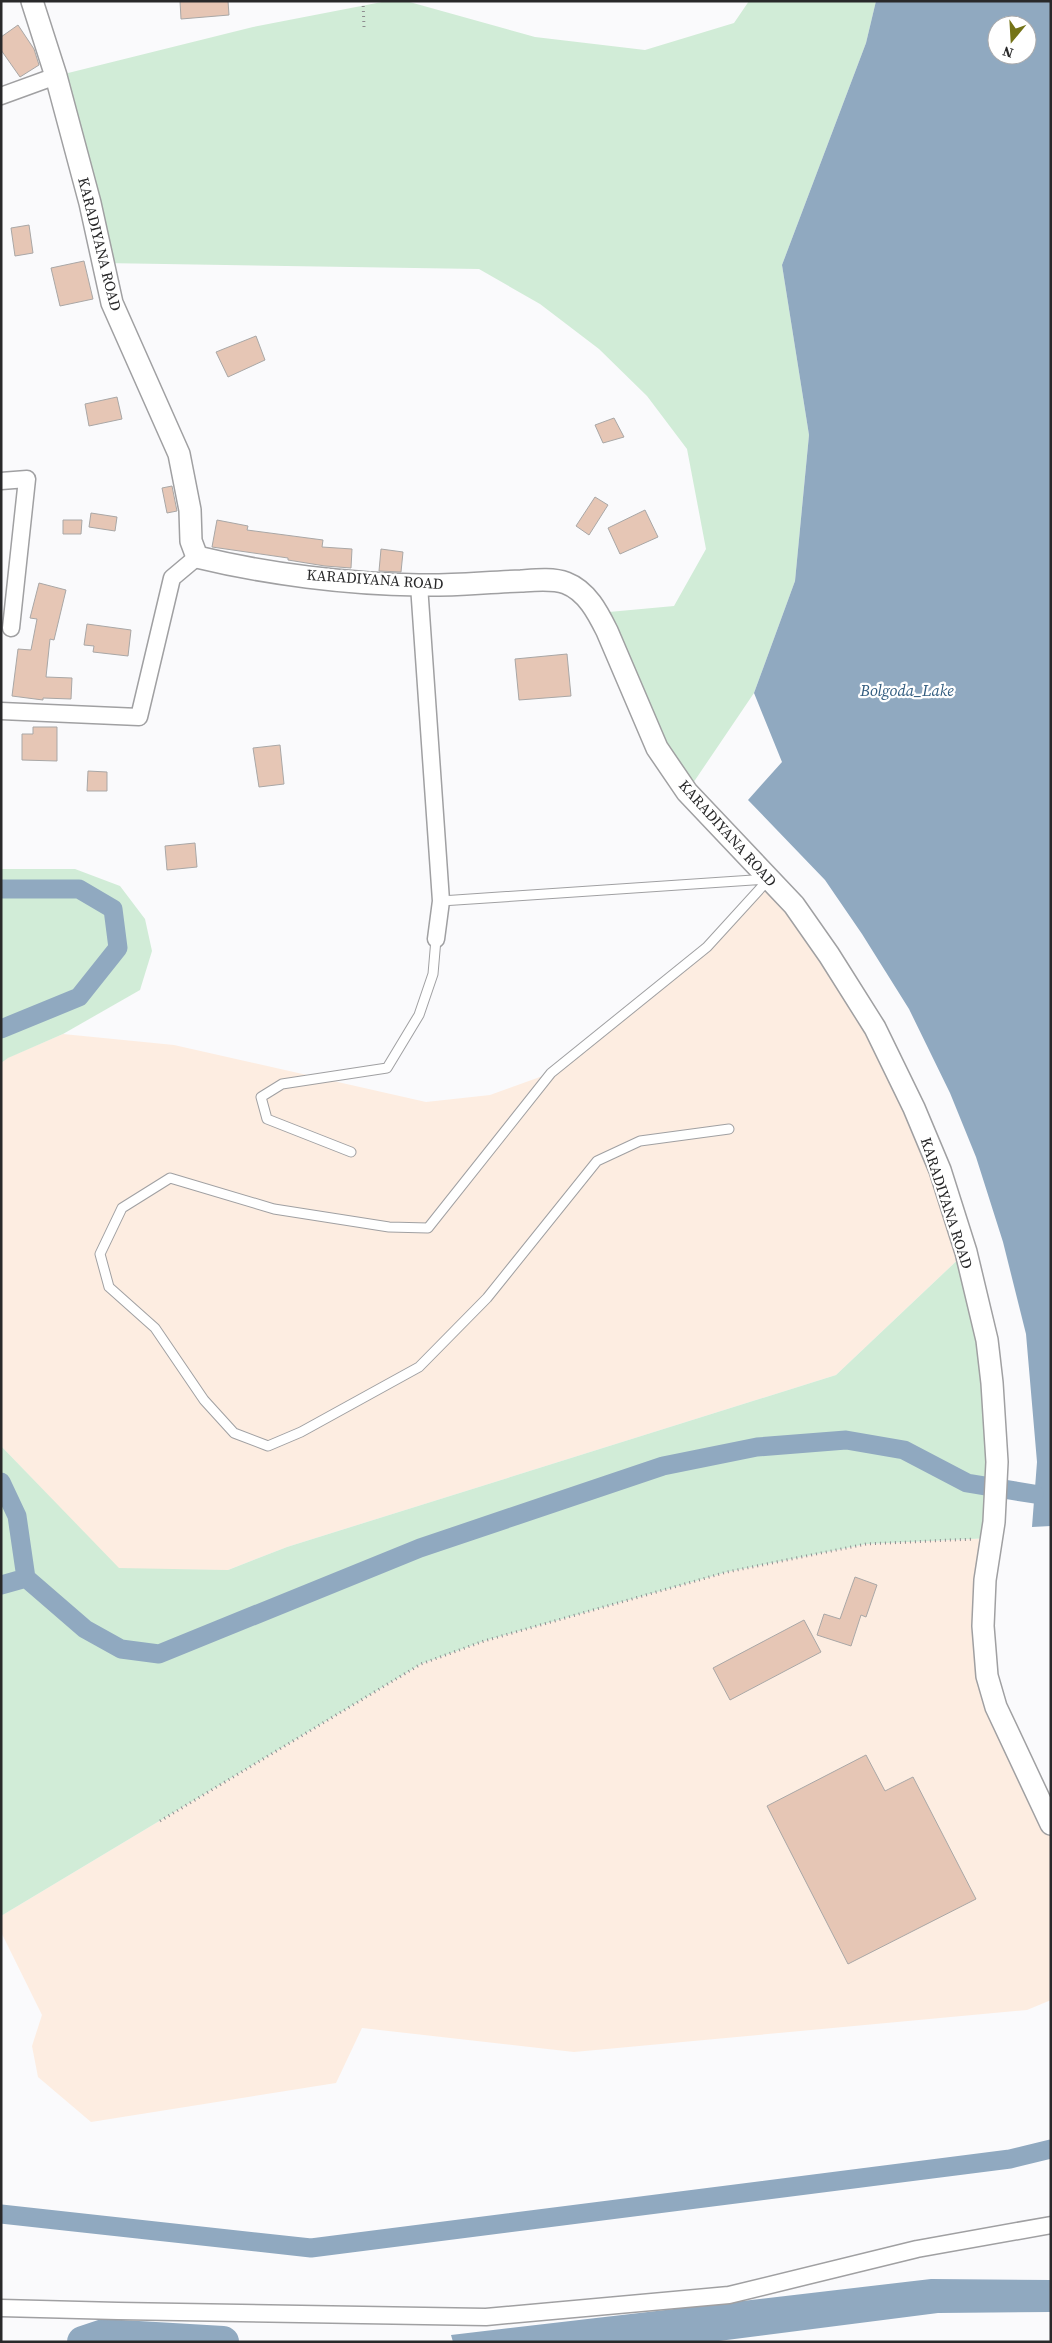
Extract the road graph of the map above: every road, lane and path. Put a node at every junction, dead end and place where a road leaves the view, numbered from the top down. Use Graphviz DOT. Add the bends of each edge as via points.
graph roads {
  1 [pos="32,1"];
  2 [pos="362,1"];
  3 [pos="364,27"];
  4 [pos="56,76"];
  5 [pos="1,96"];
  6 [pos="1,480"];
  7 [pos="197,557"];
  8 [pos="419,585"];
  9 [pos="11,628"];
  10 [pos="1,711"];
  11 [pos="769,879"];
  12 [pos="441,901"];
  13 [pos="436,939"];
  14 [pos="728,1129"];
  15 [pos="351,1152"];
  16 [pos="993,1530"];
  17 [pos="160,1821"];
  18 [pos="1051,1824"];
  19 [pos="1051,2225"];
  20 [pos="1,2308"];
  1 -- 4 [label="street, KARADIYANA ROAD"];
  2 -- 3 [label="path"];
  4 -- 5 [label="street"];
  4 -- 7 [label="street, KARADIYANA ROAD" via="90,202 112,303 179,454 190,510 191,541"];
  6 -- 9 [label="street" via="27,479"];
  7 -- 8 [label="street, KARADIYANA ROAD" via="323,578"];
  7 -- 10 [label="street" via="172,578 139,717"];
  8 -- 11 [label="street, KARADIYANA ROAD" via="542,580 566,583 586,596 607,631 657,748 687,792"];
  8 -- 12 [label="street"];
  11 -- 12 [label="lane"];
  11 -- 14 [label="lane" via="707,947 551,1073 428,1228 389,1228 274,1209 170,1178 122,1208 100,1254 109,1287 154,1328 204,1400 234,1433 268,1446 301,1432 419,1367 488,1298 597,1161 640,1141"];
  11 -- 16 [label="street, KARADIYANA ROAD" via="794,905 875,1028 940,1170 966,1252 987,1340 997,1462"];
  12 -- 13 [label="street"];
  13 -- 15 [label="lane" via="433,974 419,1015 387,1068 282,1084 261,1097 267,1119"];
  16 -- 17 [label="path" via="866,1544 726,1572 484,1641 421,1664"];
  16 -- 18 [label="street, KARADIYANA ROAD" via="985,1580 986,1676 996,1706"];
  19 -- 20 [label="street" via="917,2249 728,2295 486,2317"];
}
